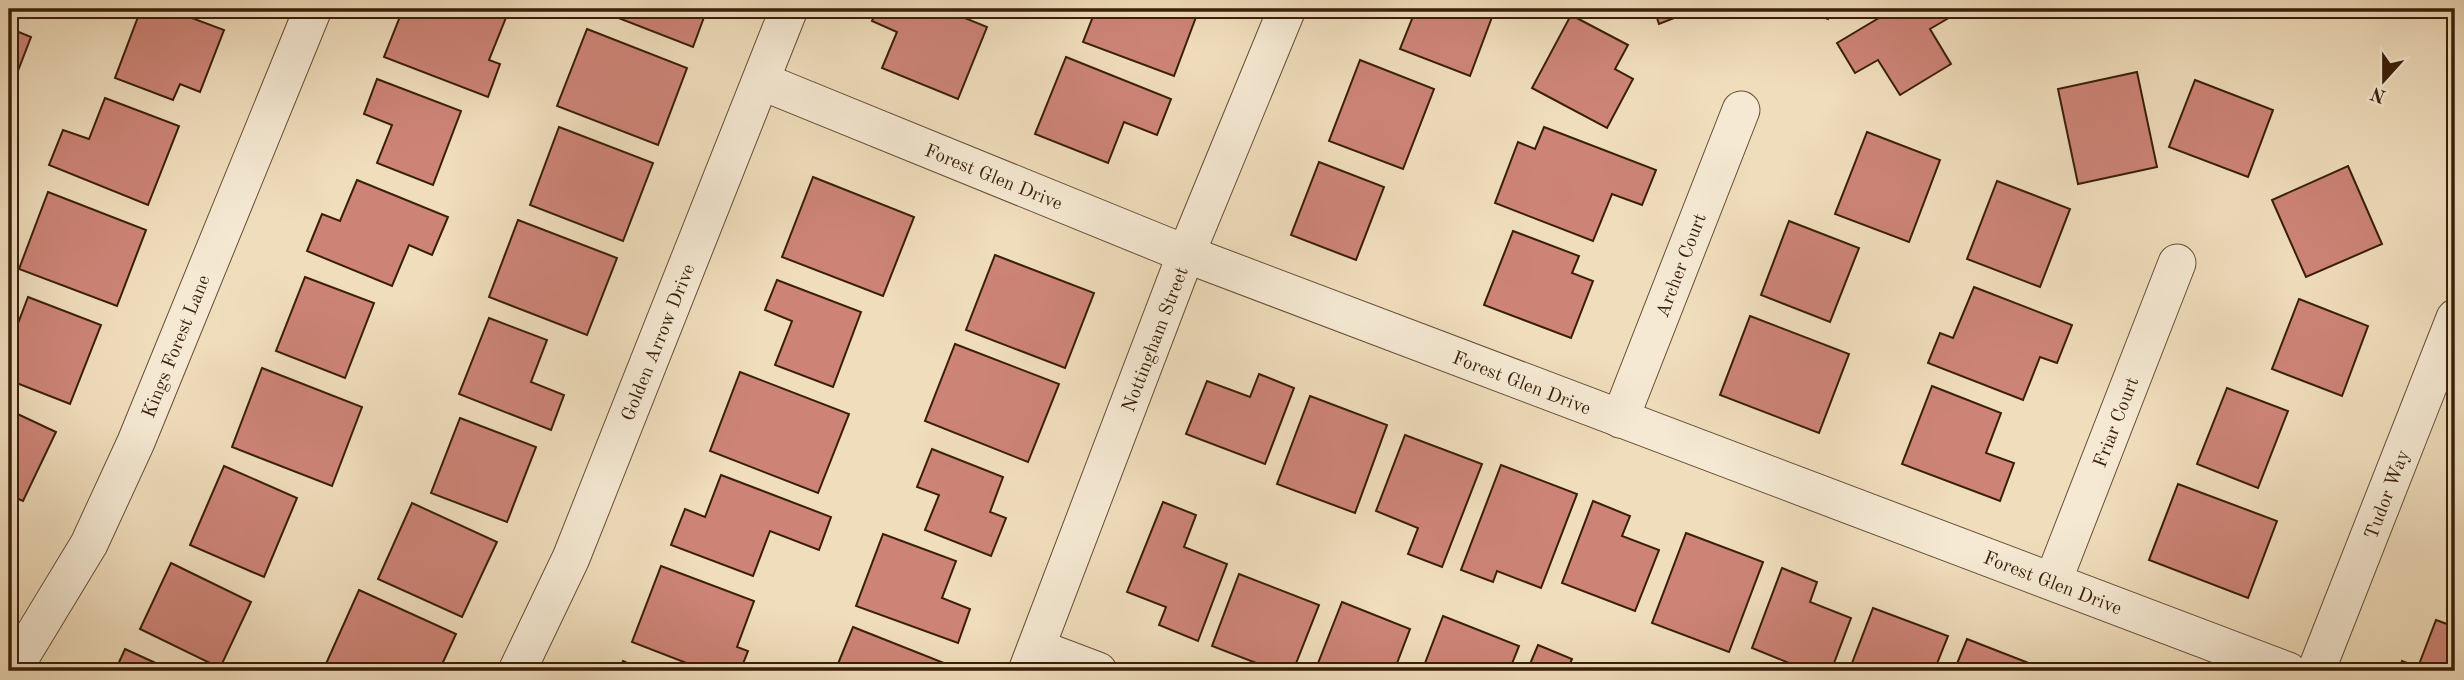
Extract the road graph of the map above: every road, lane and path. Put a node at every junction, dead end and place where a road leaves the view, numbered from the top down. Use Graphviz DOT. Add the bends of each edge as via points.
graph roads {
  1 [pos="313,9"];
  2 [pos="789,9"];
  3 [pos="1287,9"];
  4 [pos="761,81"];
  5 [pos="1741,110"];
  6 [pos="1186,254"];
  7 [pos="2177,263"];
  8 [pos="2455,318"];
  9 [pos="1620,419"];
  10 [pos="2053,581"];
  11 [pos="1032,659"];
  12 [pos="12,671"];
  13 [pos="517,671"];
  14 [pos="1098,671"];
  15 [pos="2288,671"];
  16 [pos="2316,671"];
  1 -- 12 [label="street, Kings Forest Lane" via="136,442 89,544"];
  2 -- 4 [label="street, Golden Arrow Drive"];
  3 -- 6 [label="street, Nottingham Street"];
  4 -- 6 [label="street, Forest Glen Drive"];
  4 -- 13 [label="street, Golden Arrow Drive" via="571,558"];
  5 -- 9 [label="street, Archer Court"];
  6 -- 9 [label="street, Forest Glen Drive"];
  6 -- 11 [label="street, Nottingham Street"];
  7 -- 10 [label="street, Friar Court"];
  8 -- 16 [label="street, Tudor Way"];
  9 -- 10 [label="street, Forest Glen Drive"];
  10 -- 15 [label="street, Forest Glen Drive"];
  11 -- 14 [label="street"];
}
